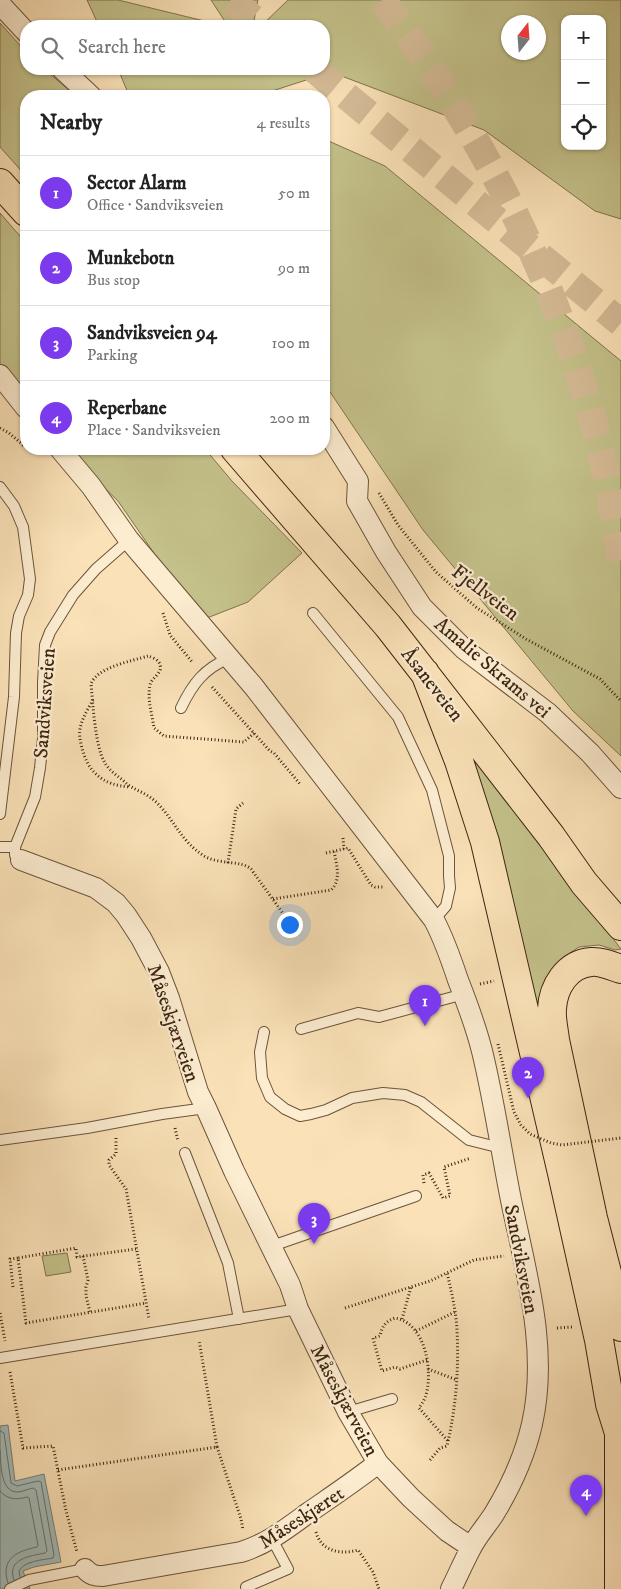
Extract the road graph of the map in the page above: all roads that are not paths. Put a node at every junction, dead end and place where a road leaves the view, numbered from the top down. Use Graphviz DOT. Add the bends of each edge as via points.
graph roads {
  1 [pos="0,4"];
  2 [pos="20,26"];
  3 [pos="68,75"];
  4 [pos="85,90"];
  5 [pos="0,183"];
  6 [pos="20,205"];
  7 [pos="0,375"];
  8 [pos="20,400"];
  9 [pos="330,437"];
  10 [pos="65,455"];
  11 [pos="240,455"];
  12 [pos="0,487"];
  13 [pos="129,540"];
  14 [pos="313,613"];
  15 [pos="229,658"];
  16 [pos="425,673"];
  17 [pos="181,708"];
  18 [pos="621,788"];
  19 [pos="0,814"];
  20 [pos="0,847"];
  21 [pos="18,854"];
  22 [pos="434,920"];
  23 [pos="621,926"];
  24 [pos="621,969"];
  25 [pos="464,994"];
  26 [pos="301,1029"];
  27 [pos="264,1032"];
  28 [pos="206,1108"];
  29 [pos="0,1140"];
  30 [pos="501,1148"];
  31 [pos="185,1153"];
  32 [pos="416,1196"];
  33 [pos="272,1246"];
  34 [pos="298,1310"];
  35 [pos="239,1319"];
  36 [pos="621,1327"];
  37 [pos="4,1357"];
  38 [pos="392,1399"];
  39 [pos="348,1412"];
  40 [pos="620,1427"];
  41 [pos="378,1463"];
  42 [pos="272,1539"];
  43 [pos="471,1547"];
  44 [pos="85,1569"];
  45 [pos="246,1586"];
  46 [pos="10,1589"];
  47 [pos="451,1589"];
  48 [pos="619,1589"];
  1 -- 2 [label="street"];
  3 -- 4 [label="street"];
  5 -- 6 [label="main road"];
  7 -- 8 [label="street"];
  9 -- 18 [label="street, Amalie Skrams vei" via="358,481 357,501 422,607 464,649 548,713"];
  10 -- 13 [label="street, Sandviksveien"];
  11 -- 16 [label="main road, Åsaneveien"];
  12 -- 19 [label="lane" via="14,506 23,527 30,579 16,633 14,697"];
  13 -- 15 [label="street, Sandviksveien"];
  13 -- 21 [label="lane, Sandviksveien" via="96,569 74,595 45,645 40,768"];
  14 -- 22 [label="lane" via="398,717 432,790 449,856 450,876 446,906"];
  15 -- 17 [label="lane" via="215,664 201,677"];
  15 -- 22 [label="street, Sandviksveien"];
  16 -- 23 [label="main road, Åsaneveien"];
  16 -- 40 [label="main road" via="459,761 485,842 600,1340 610,1404"];
  20 -- 21 [label="lane"];
  21 -- 28 [label="street, Måseskjærveien" via="96,888 126,915 159,972"];
  22 -- 25 [label="street, Sandviksveien"];
  24 -- 36 [label="main road" via="591,962 576,967 563,976 555,991 551,1010 593,1218"];
  25 -- 26 [label="lane" via="380,1017 358,1013"];
  25 -- 30 [label="street, Sandviksveien" via="482,1050"];
  27 -- 30 [label="lane" via="260,1052 262,1078 270,1097 285,1109 300,1116 326,1110 352,1098 383,1093 405,1095 421,1102 469,1140"];
  28 -- 29 [label="lane, Måseskjærveien"];
  28 -- 33 [label="street, Måseskjærveien"];
  30 -- 43 [label="street, Sandviksveien" via="533,1308 538,1384 524,1454 494,1513"];
  31 -- 35 [label="lane" via="228,1263"];
  32 -- 33 [label="lane"];
  33 -- 34 [label="street, Måseskjærveien"];
  34 -- 35 [label="lane"];
  34 -- 39 [label="street, Måseskjærveien"];
  35 -- 37 [label="lane"];
  38 -- 39 [label="lane"];
  39 -- 41 [label="street, Måseskjærveien"];
  40 -- 48 [label="main road"];
  41 -- 42 [label="street, Måseskjæret"];
  41 -- 43 [label="street" via="447,1531"];
  42 -- 44 [label="street, Måseskjæret" via="241,1552 103,1576 90,1575"];
  42 -- 45 [label="lane" via="288,1568"];
  43 -- 47 [label="street, Sandviksveien"];
  44 -- 46 [label="lane, Måseskjæret" via="29,1580"];
}
